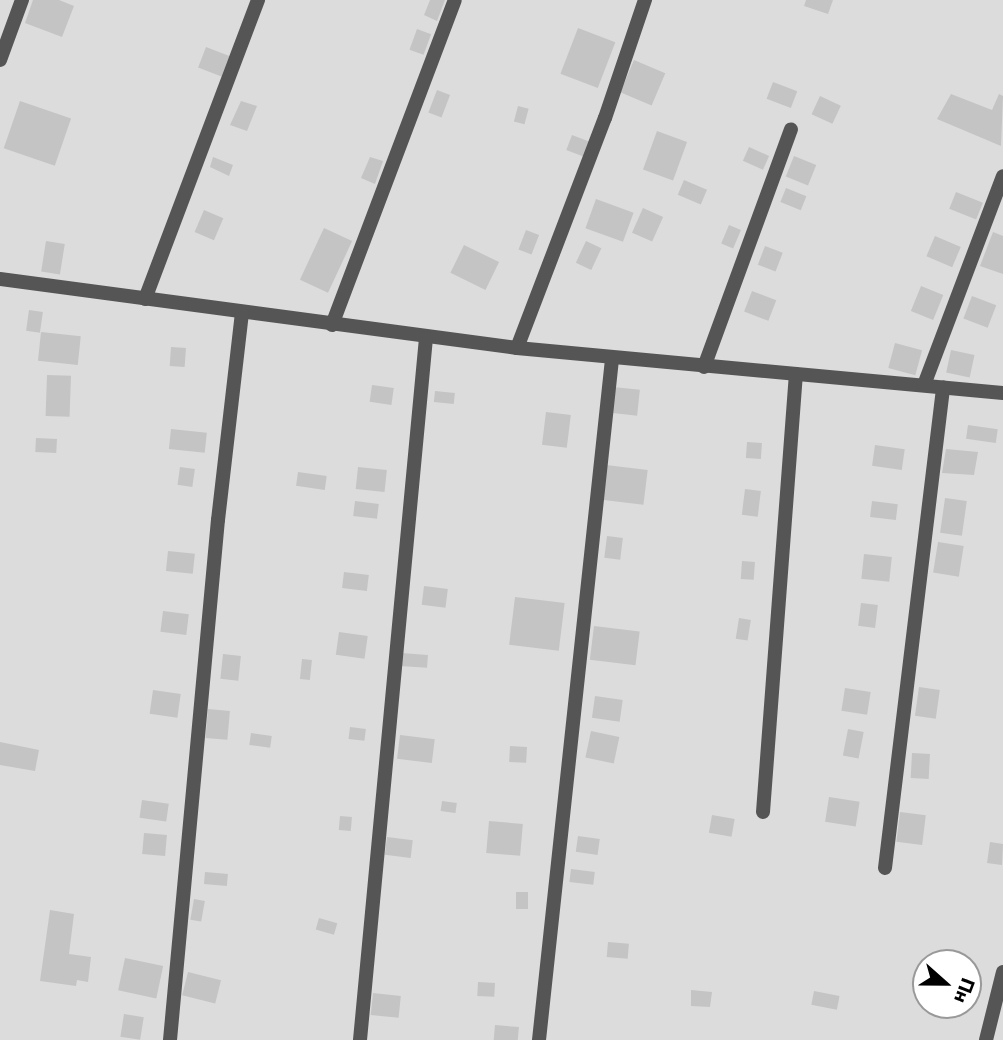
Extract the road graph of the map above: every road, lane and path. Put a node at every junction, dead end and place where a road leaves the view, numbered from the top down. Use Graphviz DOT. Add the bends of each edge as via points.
graph roads {
  1 [pos="22,0"];
  2 [pos="258,0"];
  3 [pos="455,0"];
  4 [pos="645,0"];
  5 [pos="0,60"];
  6 [pos="791,129"];
  7 [pos="1003,176"];
  8 [pos="0,279"];
  9 [pos="145,299"];
  10 [pos="242,313"];
  11 [pos="331,325"];
  12 [pos="426,338"];
  13 [pos="517,348"];
  14 [pos="612,359"];
  15 [pos="704,367"];
  16 [pos="796,374"];
  17 [pos="924,385"];
  18 [pos="943,387"];
  19 [pos="1003,393"];
  20 [pos="763,811"];
  21 [pos="885,868"];
  22 [pos="1003,971"];
  23 [pos="170,1040"];
  24 [pos="360,1040"];
  25 [pos="539,1040"];
  26 [pos="986,1040"];
  1 -- 5 [label="street"];
  2 -- 9 [label="street"];
  3 -- 11 [label="street"];
  4 -- 13 [label="street" via="606,118"];
  6 -- 15 [label="street"];
  7 -- 17 [label="street"];
  8 -- 9 [label="street"];
  9 -- 10 [label="street"];
  10 -- 11 [label="street"];
  10 -- 23 [label="street"];
  11 -- 12 [label="street"];
  12 -- 13 [label="street"];
  12 -- 24 [label="street"];
  13 -- 14 [label="street"];
  14 -- 15 [label="street"];
  14 -- 25 [label="street"];
  15 -- 16 [label="street"];
  16 -- 17 [label="street"];
  16 -- 20 [label="street"];
  17 -- 18 [label="street"];
  18 -- 19 [label="street"];
  18 -- 21 [label="street"];
  22 -- 26 [label="street"];
}
